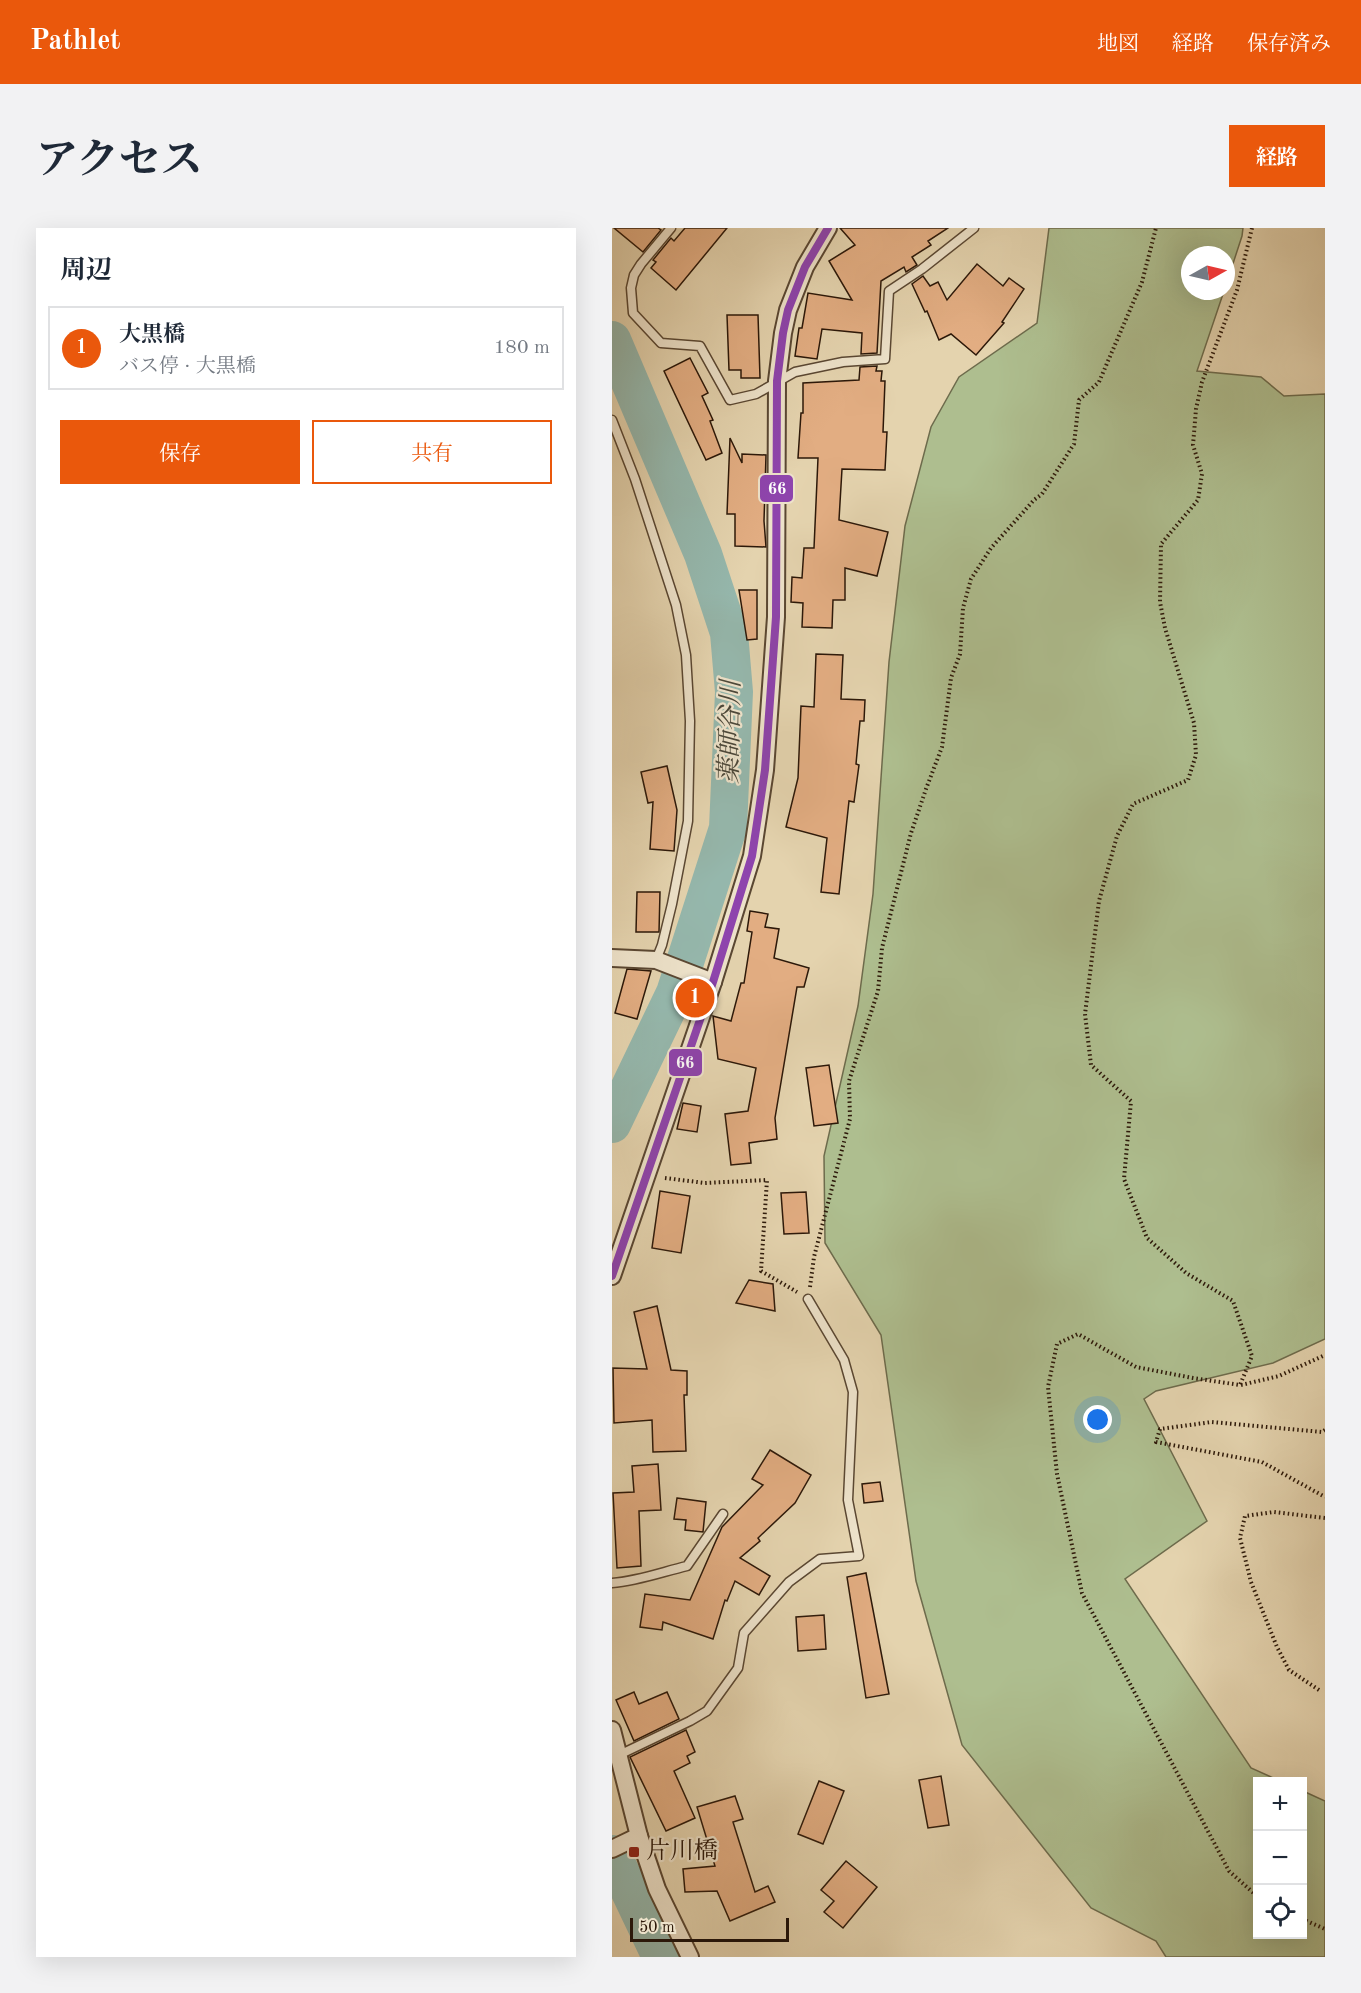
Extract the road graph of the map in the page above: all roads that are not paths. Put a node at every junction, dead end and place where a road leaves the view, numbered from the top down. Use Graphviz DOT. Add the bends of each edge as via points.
graph roads {
  1 [pos="671,228"];
  2 [pos="828,228"];
  3 [pos="974,228"];
  4 [pos="777,381"];
  5 [pos="612,420"];
  6 [pos="612,958"];
  7 [pos="660,963"];
  8 [pos="707,981"];
  9 [pos="612,1276"];
  10 [pos="808,1299"];
  11 [pos="723,1514"];
  12 [pos="612,1583"];
  13 [pos="612,1730"];
  14 [pos="619,1755"];
  15 [pos="626,1843"];
  16 [pos="690,1957"];
  1 -- 4 [label="lane" via="634,276 633,313 661,343 700,346 730,400 756,394"];
  2 -- 4 [label="street" via="805,267 788,310"];
  3 -- 4 [label="lane" via="889,291 885,359 843,362 795,372"];
  4 -- 8 [label="street" via="776,617 765,770 752,856"];
  5 -- 7 [label="lane" via="676,605 686,655 690,721 688,821"];
  6 -- 7 [label="street"];
  7 -- 8 [label="street"];
  8 -- 9 [label="street"];
  10 -- 14 [label="lane" via="844,1360 852,1392 848,1500 859,1556 820,1559 789,1582 744,1633 738,1668 707,1711"];
  11 -- 12 [label="lane" via="687,1566 632,1582"];
  13 -- 14 [label="street"];
  14 -- 15 [label="street"];
  15 -- 16 [label="street" via="657,1889"];
}
